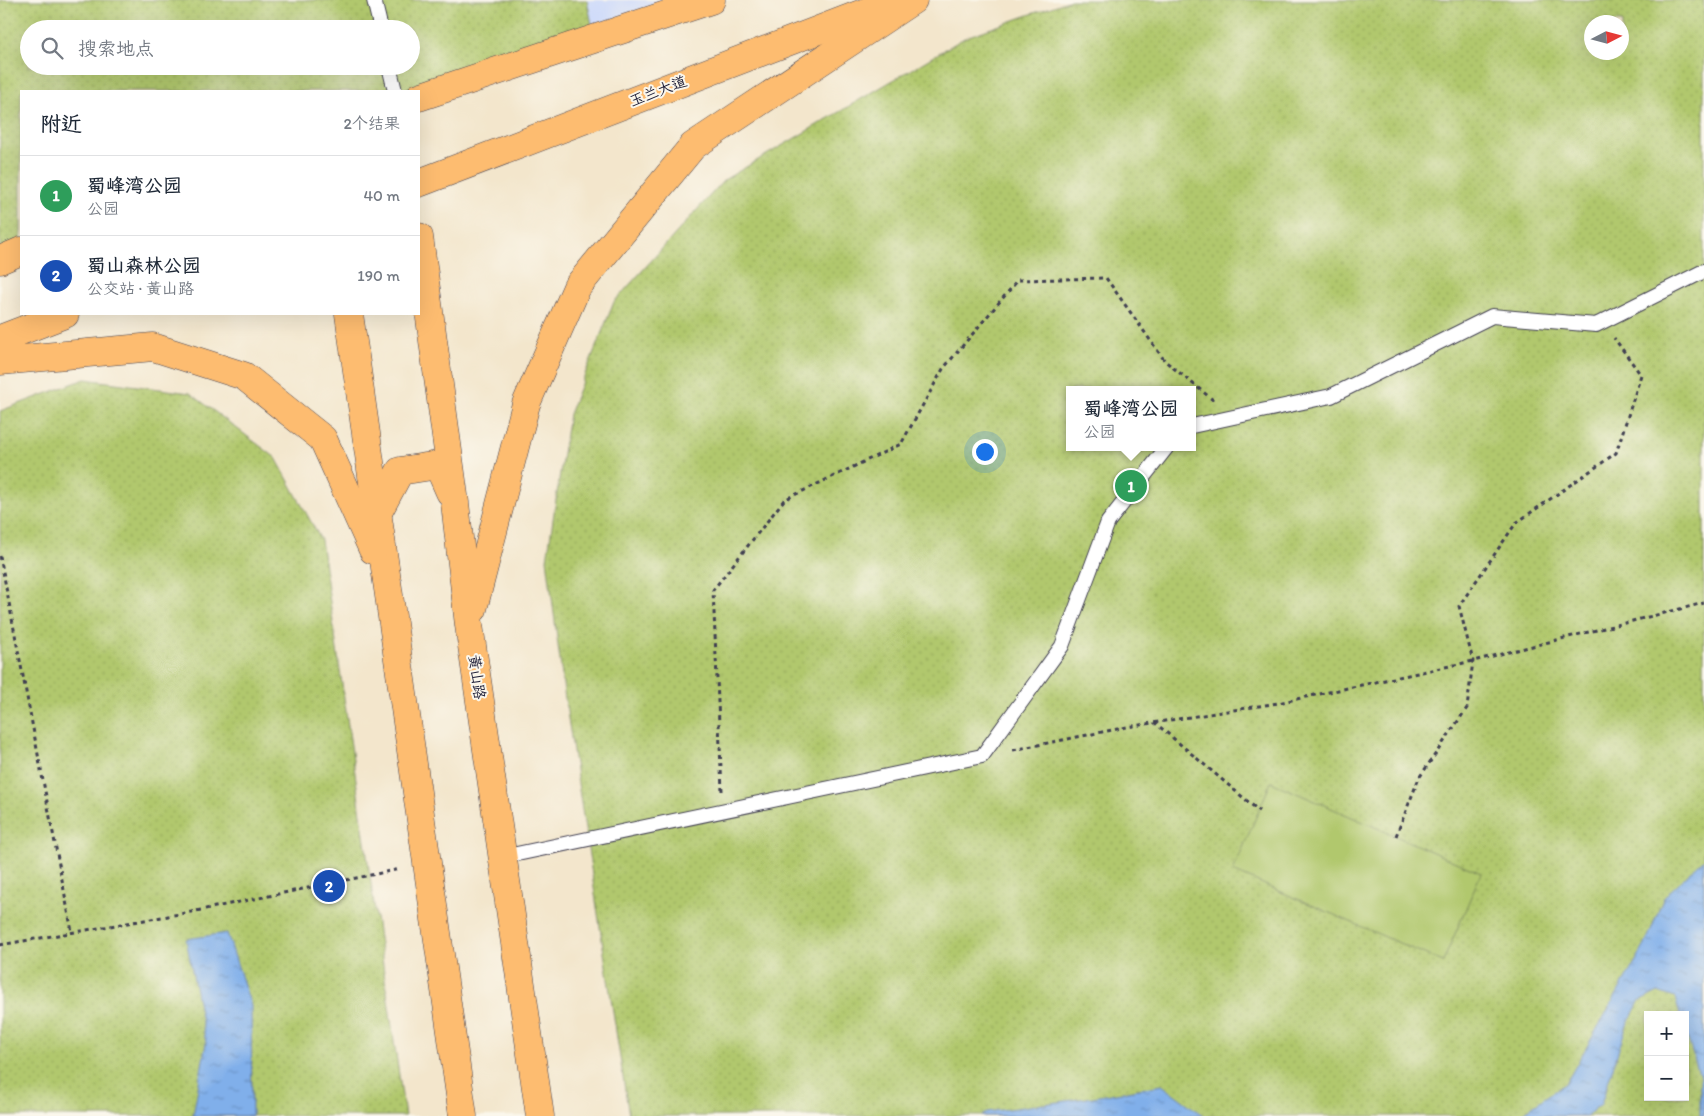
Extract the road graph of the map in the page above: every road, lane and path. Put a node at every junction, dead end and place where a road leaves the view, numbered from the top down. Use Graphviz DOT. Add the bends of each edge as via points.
graph roads {
  1 [pos="374,0"];
  2 [pos="711,0"];
  3 [pos="897,0"];
  4 [pos="913,0"];
  5 [pos="379,20"];
  6 [pos="391,75"];
  7 [pos="395,90"];
  8 [pos="420,97"];
  9 [pos="420,183"];
  10 [pos="420,244"];
  11 [pos="20,251"];
  12 [pos="0,260"];
  13 [pos="1704,271"];
  14 [pos="62,315"];
  15 [pos="349,315"];
  16 [pos="1602,322"];
  17 [pos="0,339"];
  18 [pos="0,361"];
  19 [pos="1235,417"];
  20 [pos="1196,425"];
  21 [pos="1164,451"];
  22 [pos="455,503"];
  23 [pos="377,514"];
  24 [pos="0,556"];
  25 [pos="386,579"];
  26 [pos="1704,604"];
  27 [pos="469,625"];
  28 [pos="1473,661"];
  29 [pos="1154,722"];
  30 [pos="982,756"];
  31 [pos="723,810"];
  32 [pos="1259,811"];
  33 [pos="1396,836"];
  34 [pos="503,857"];
  35 [pos="427,864"];
  36 [pos="72,932"];
  37 [pos="0,944"];
  38 [pos="463,1116"];
  39 [pos="540,1116"];
  1 -- 5 [label="lane"];
  2 -- 8 [label="main road"];
  3 -- 9 [label="main road, 玉兰大道"];
  4 -- 27 [label="main road" via="693,146 577,287 526,404"];
  6 -- 7 [label="lane"];
  10 -- 22 [label="main road, 黄山路"];
  11 -- 12 [label="main road"];
  13 -- 16 [label="lane"];
  14 -- 17 [label="main road"];
  15 -- 23 [label="main road"];
  16 -- 19 [label="lane" via="1596,325 1492,316 1331,396"];
  16 -- 28 [label="path" via="1641,375 1616,453 1516,523 1511,530 1459,606"];
  18 -- 25 [label="main road" via="154,347 244,376 322,439"];
  19 -- 20 [label="lane"];
  19 -- 31 [label="path" via="1165,361 1106,278 1018,280 943,369 900,444 784,500 713,590"];
  21 -- 30 [label="lane" via="1108,522 1062,646"];
  22 -- 23 [label="main road" via="438,465 400,471"];
  22 -- 27 [label="main road, 黄山路"];
  23 -- 25 [label="main road"];
  24 -- 36 [label="path"];
  25 -- 35 [label="main road"];
  26 -- 28 [label="path"];
  27 -- 34 [label="main road, 黄山路"];
  28 -- 29 [label="path" via="1278,703"];
  28 -- 33 [label="path" via="1467,708 1419,778"];
  29 -- 30 [label="path"];
  29 -- 32 [label="path"];
  30 -- 31 [label="lane"];
  31 -- 34 [label="lane"];
  34 -- 39 [label="main road, 黄山路"];
  35 -- 36 [label="path" via="192,912"];
  35 -- 38 [label="main road"];
  36 -- 37 [label="path"];
}
